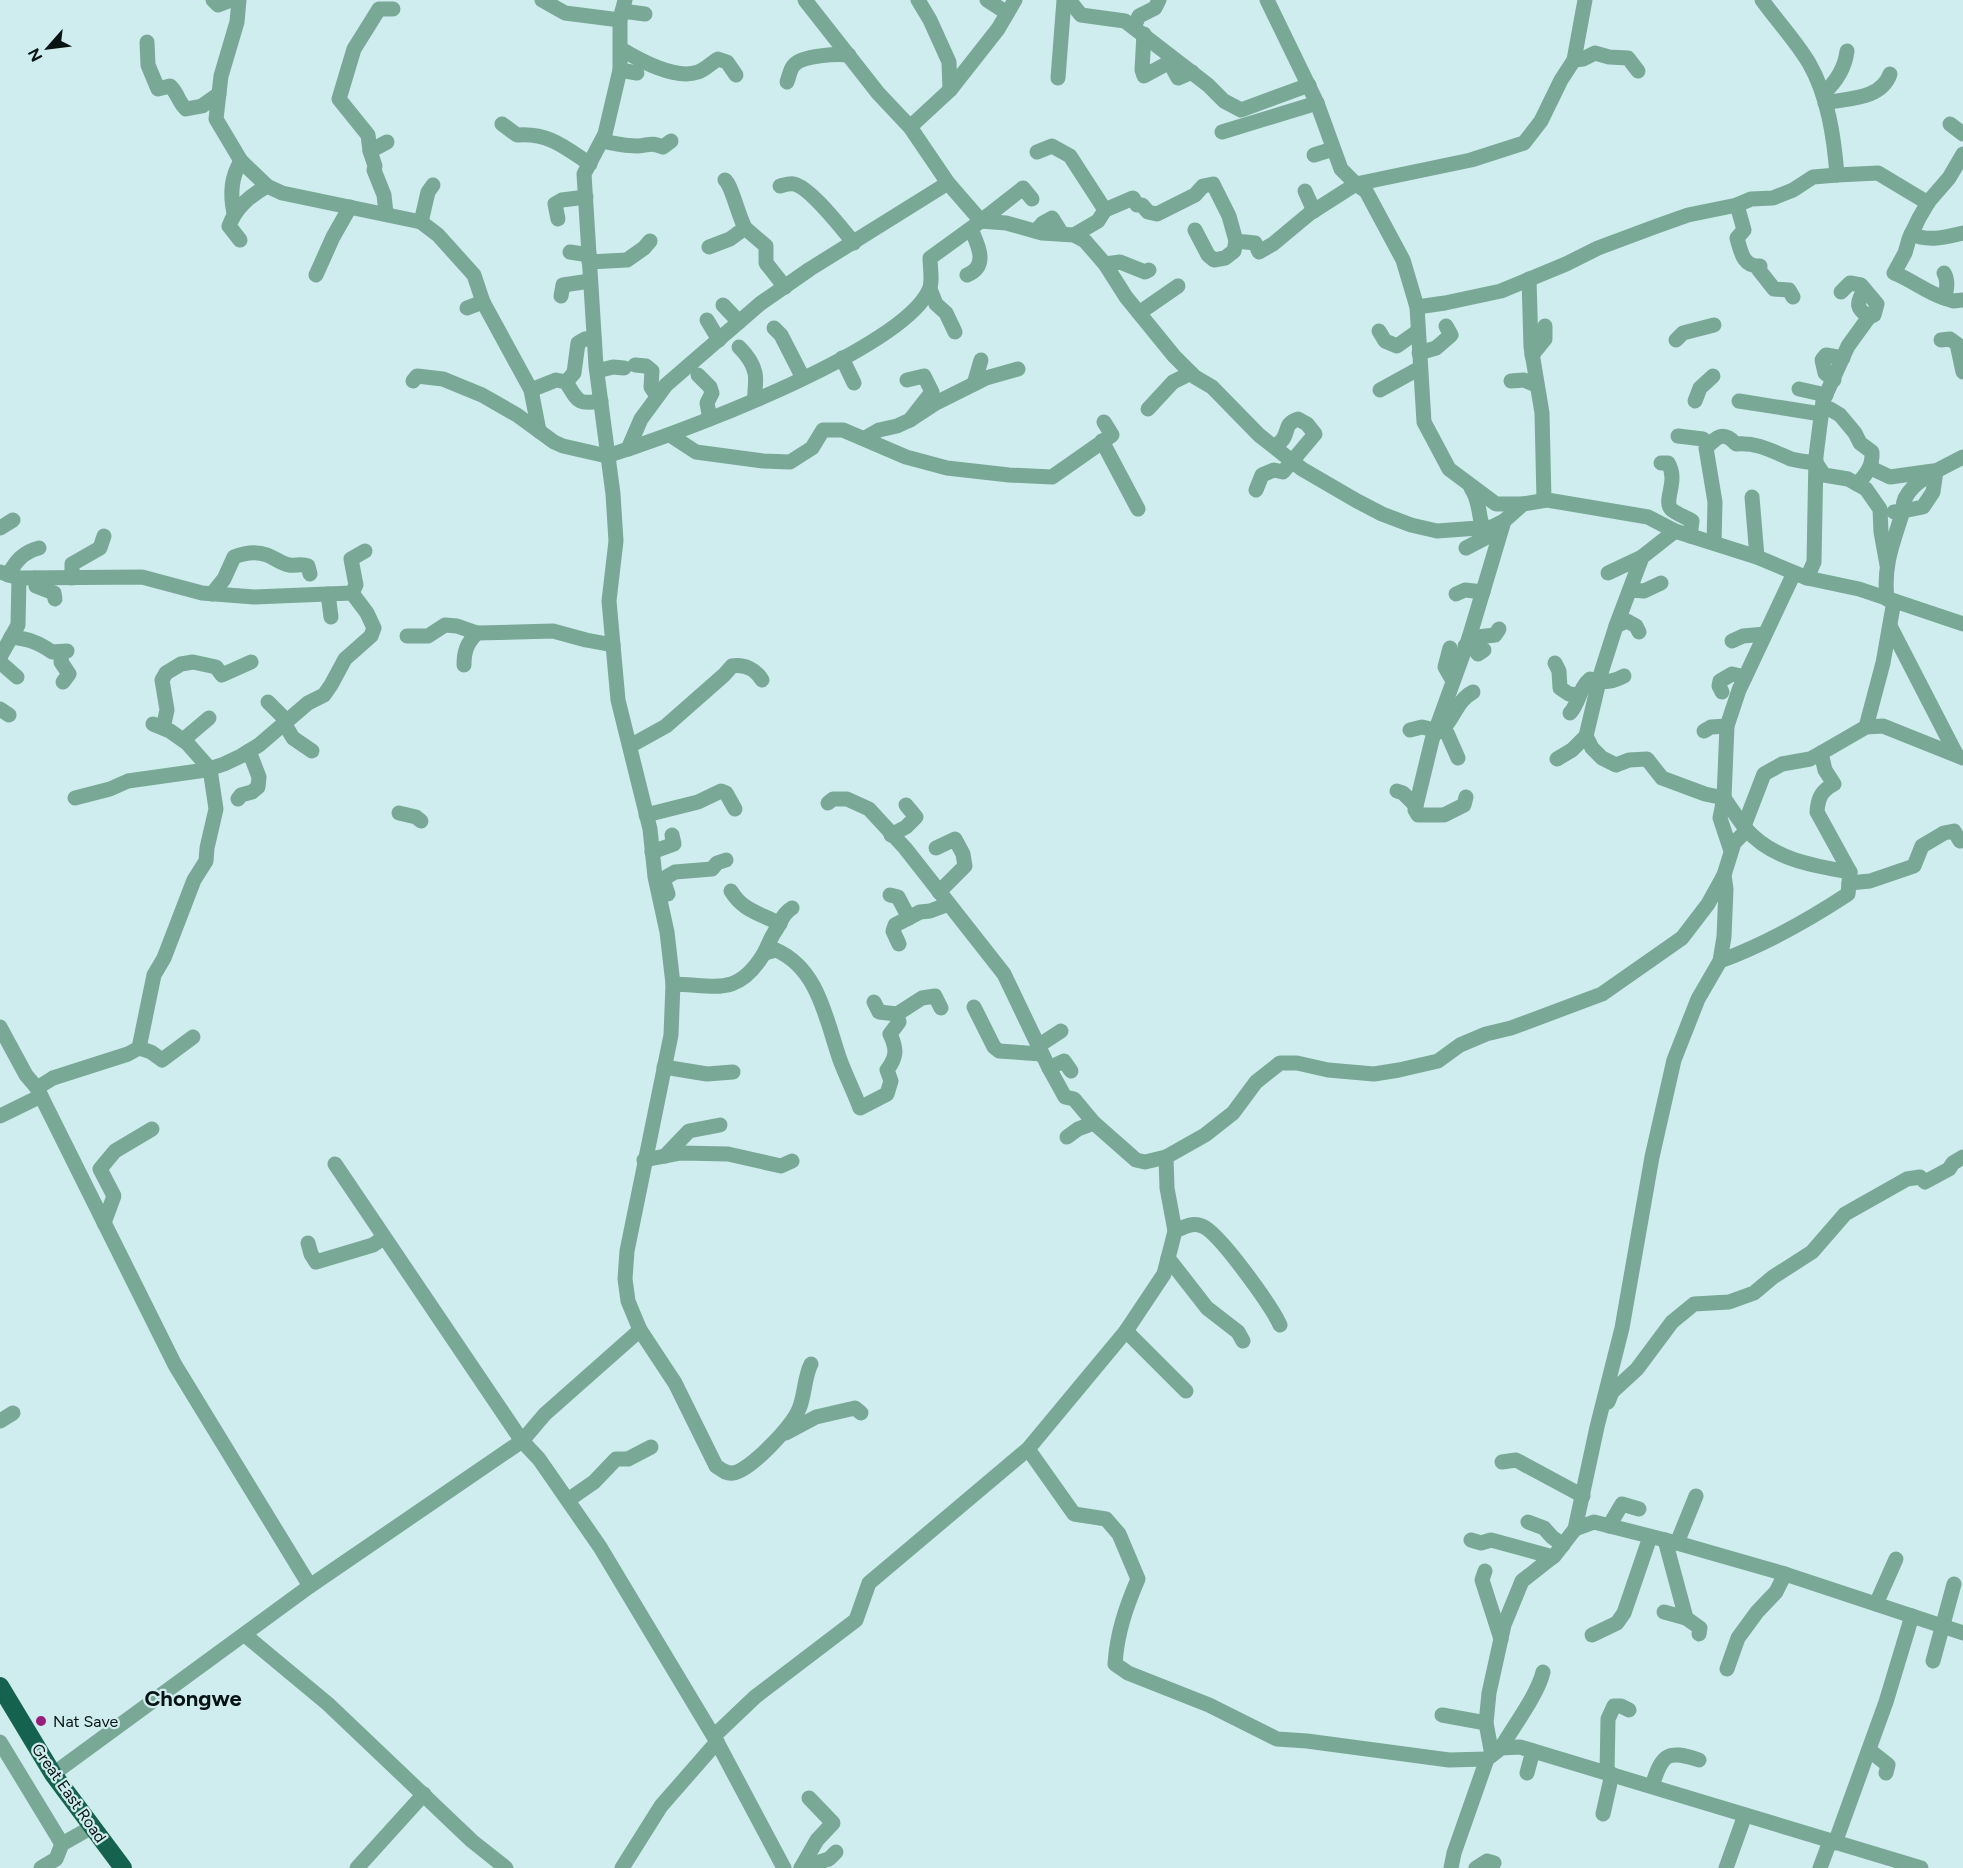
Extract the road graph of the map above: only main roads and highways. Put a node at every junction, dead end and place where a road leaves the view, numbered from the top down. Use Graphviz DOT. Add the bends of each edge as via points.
graph roads {
  1 [pos="0,1686"];
  2 [pos="123,1868"];
  1 -- 2 [label="highway, Great East Road" via="53,1774"];
}
